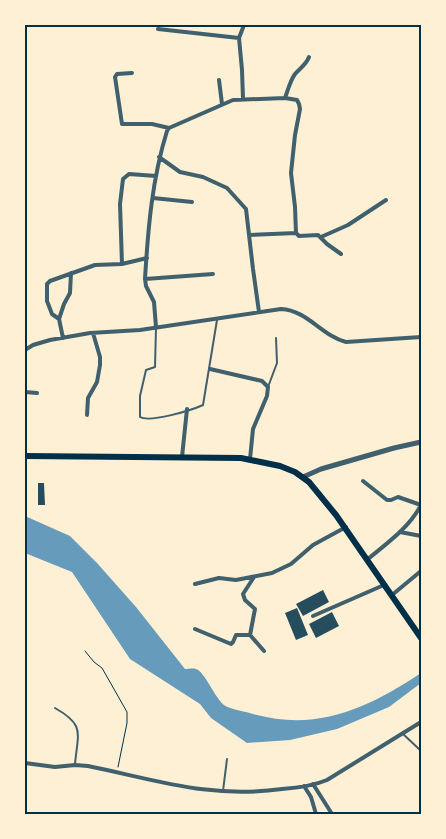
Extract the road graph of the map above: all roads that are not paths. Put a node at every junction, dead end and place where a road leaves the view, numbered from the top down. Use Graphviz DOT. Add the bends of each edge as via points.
graph roads {
  1 [pos="244,25"];
  2 [pos="158,29"];
  3 [pos="239,38"];
  4 [pos="309,57"];
  5 [pos="132,73"];
  6 [pos="219,80"];
  7 [pos="285,98"];
  8 [pos="242,99"];
  9 [pos="222,104"];
  10 [pos="170,128"];
  11 [pos="159,157"];
  12 [pos="156,176"];
  13 [pos="153,198"];
  14 [pos="386,200"];
  15 [pos="192,202"];
  16 [pos="296,234"];
  17 [pos="249,235"];
  18 [pos="321,237"];
  19 [pos="341,254"];
  20 [pos="147,258"];
  21 [pos="122,264"];
  22 [pos="72,273"];
  23 [pos="213,274"];
  24 [pos="146,279"];
  25 [pos="259,312"];
  26 [pos="218,318"];
  27 [pos="59,319"];
  28 [pos="156,328"];
  29 [pos="93,333"];
  30 [pos="421,337"];
  31 [pos="63,338"];
  32 [pos="276,338"];
  33 [pos="25,350"];
  34 [pos="210,369"];
  35 [pos="268,387"];
  36 [pos="25,392"];
  37 [pos="37,393"];
  38 [pos="187,409"];
  39 [pos="87,415"];
  40 [pos="421,442"];
  41 [pos="25,456"];
  42 [pos="182,457"];
  43 [pos="250,459"];
  44 [pos="303,477"];
  45 [pos="363,481"];
  46 [pos="421,505"];
  47 [pos="346,527"];
  48 [pos="400,532"];
  49 [pos="421,536"];
  50 [pos="368,559"];
  51 [pos="421,571"];
  52 [pos="254,577"];
  53 [pos="195,584"];
  54 [pos="384,585"];
  55 [pos="392,595"];
  56 [pos="313,616"];
  57 [pos="195,629"];
  58 [pos="250,635"];
  59 [pos="421,638"];
  60 [pos="264,651"];
  61 [pos="55,708"];
  62 [pos="421,722"];
  63 [pos="402,733"];
  64 [pos="420,750"];
  65 [pos="227,759"];
  66 [pos="25,763"];
  67 [pos="75,765"];
  68 [pos="313,784"];
  69 [pos="304,786"];
  70 [pos="223,792"];
  71 [pos="316,814"];
  72 [pos="332,814"];
  1 -- 3 [label="street"];
  2 -- 3 [label="street"];
  3 -- 8 [label="street"];
  4 -- 7 [label="street" via="293,78"];
  5 -- 10 [label="street" via="121,73 115,77 122,124"];
  6 -- 9 [label="street"];
  7 -- 8 [label="street"];
  7 -- 16 [label="street" via="297,100 300,104 291,173"];
  8 -- 9 [label="street"];
  9 -- 10 [label="street"];
  10 -- 11 [label="street"];
  11 -- 12 [label="street"];
  11 -- 17 [label="street" via="180,172 203,177 227,188 246,209"];
  12 -- 13 [label="street"];
  12 -- 21 [label="street" via="129,174 123,178 120,204"];
  13 -- 15 [label="street"];
  13 -- 20 [label="street"];
  14 -- 18 [label="street" via="348,225"];
  16 -- 17 [label="street"];
  16 -- 18 [label="street"];
  17 -- 25 [label="street"];
  18 -- 19 [label="street"];
  20 -- 21 [label="street"];
  20 -- 24 [label="street"];
  21 -- 22 [label="street" via="95,265"];
  22 -- 27 [label="street" via="70,293"];
  22 -- 27 [label="street" via="54,278 48,284 50,310"];
  23 -- 24 [label="street"];
  24 -- 28 [label="street" via="154,302"];
  25 -- 26 [label="street"];
  25 -- 30 [label="street" via="295,312 346,342"];
  26 -- 28 [label="street"];
  26 -- 34 [label="lane"];
  27 -- 31 [label="street"];
  28 -- 29 [label="street"];
  28 -- 38 [label="lane" via="155,367 146,370 140,396 140,416 144,419 158,418"];
  29 -- 31 [label="street"];
  29 -- 39 [label="street" via="100,365 97,382 88,398"];
  31 -- 33 [label="street"];
  32 -- 35 [label="lane" via="278,363"];
  34 -- 35 [label="street" via="262,381"];
  34 -- 38 [label="lane" via="205,402"];
  35 -- 43 [label="street" via="253,429"];
  36 -- 37 [label="street"];
  38 -- 42 [label="street"];
  40 -- 44 [label="street" via="321,469"];
  41 -- 42 [label="main road"];
  42 -- 43 [label="main road"];
  43 -- 44 [label="main road" via="280,466"];
  44 -- 47 [label="main road"];
  45 -- 46 [label="street" via="387,500 398,497"];
  46 -- 48 [label="street"];
  47 -- 50 [label="main road"];
  47 -- 52 [label="street" via="313,545 284,568"];
  48 -- 49 [label="street"];
  48 -- 50 [label="street"];
  50 -- 54 [label="main road"];
  51 -- 55 [label="street"];
  52 -- 53 [label="street" via="218,578"];
  52 -- 58 [label="street" via="242,594 255,609"];
  54 -- 55 [label="main road"];
  54 -- 56 [label="street"];
  55 -- 59 [label="main road"];
  57 -- 58 [label="street" via="231,644 236,635"];
  58 -- 60 [label="street"];
  61 -- 67 [label="lane" via="70,717 77,729"];
  62 -- 63 [label="street"];
  63 -- 64 [label="lane"];
  63 -- 68 [label="street" via="327,780"];
  65 -- 70 [label="lane"];
  66 -- 67 [label="street" via="55,767"];
  67 -- 70 [label="street"];
  68 -- 69 [label="street"];
  68 -- 72 [label="street"];
  69 -- 70 [label="street" via="262,792"];
  69 -- 71 [label="street" via="312,797"];
}
